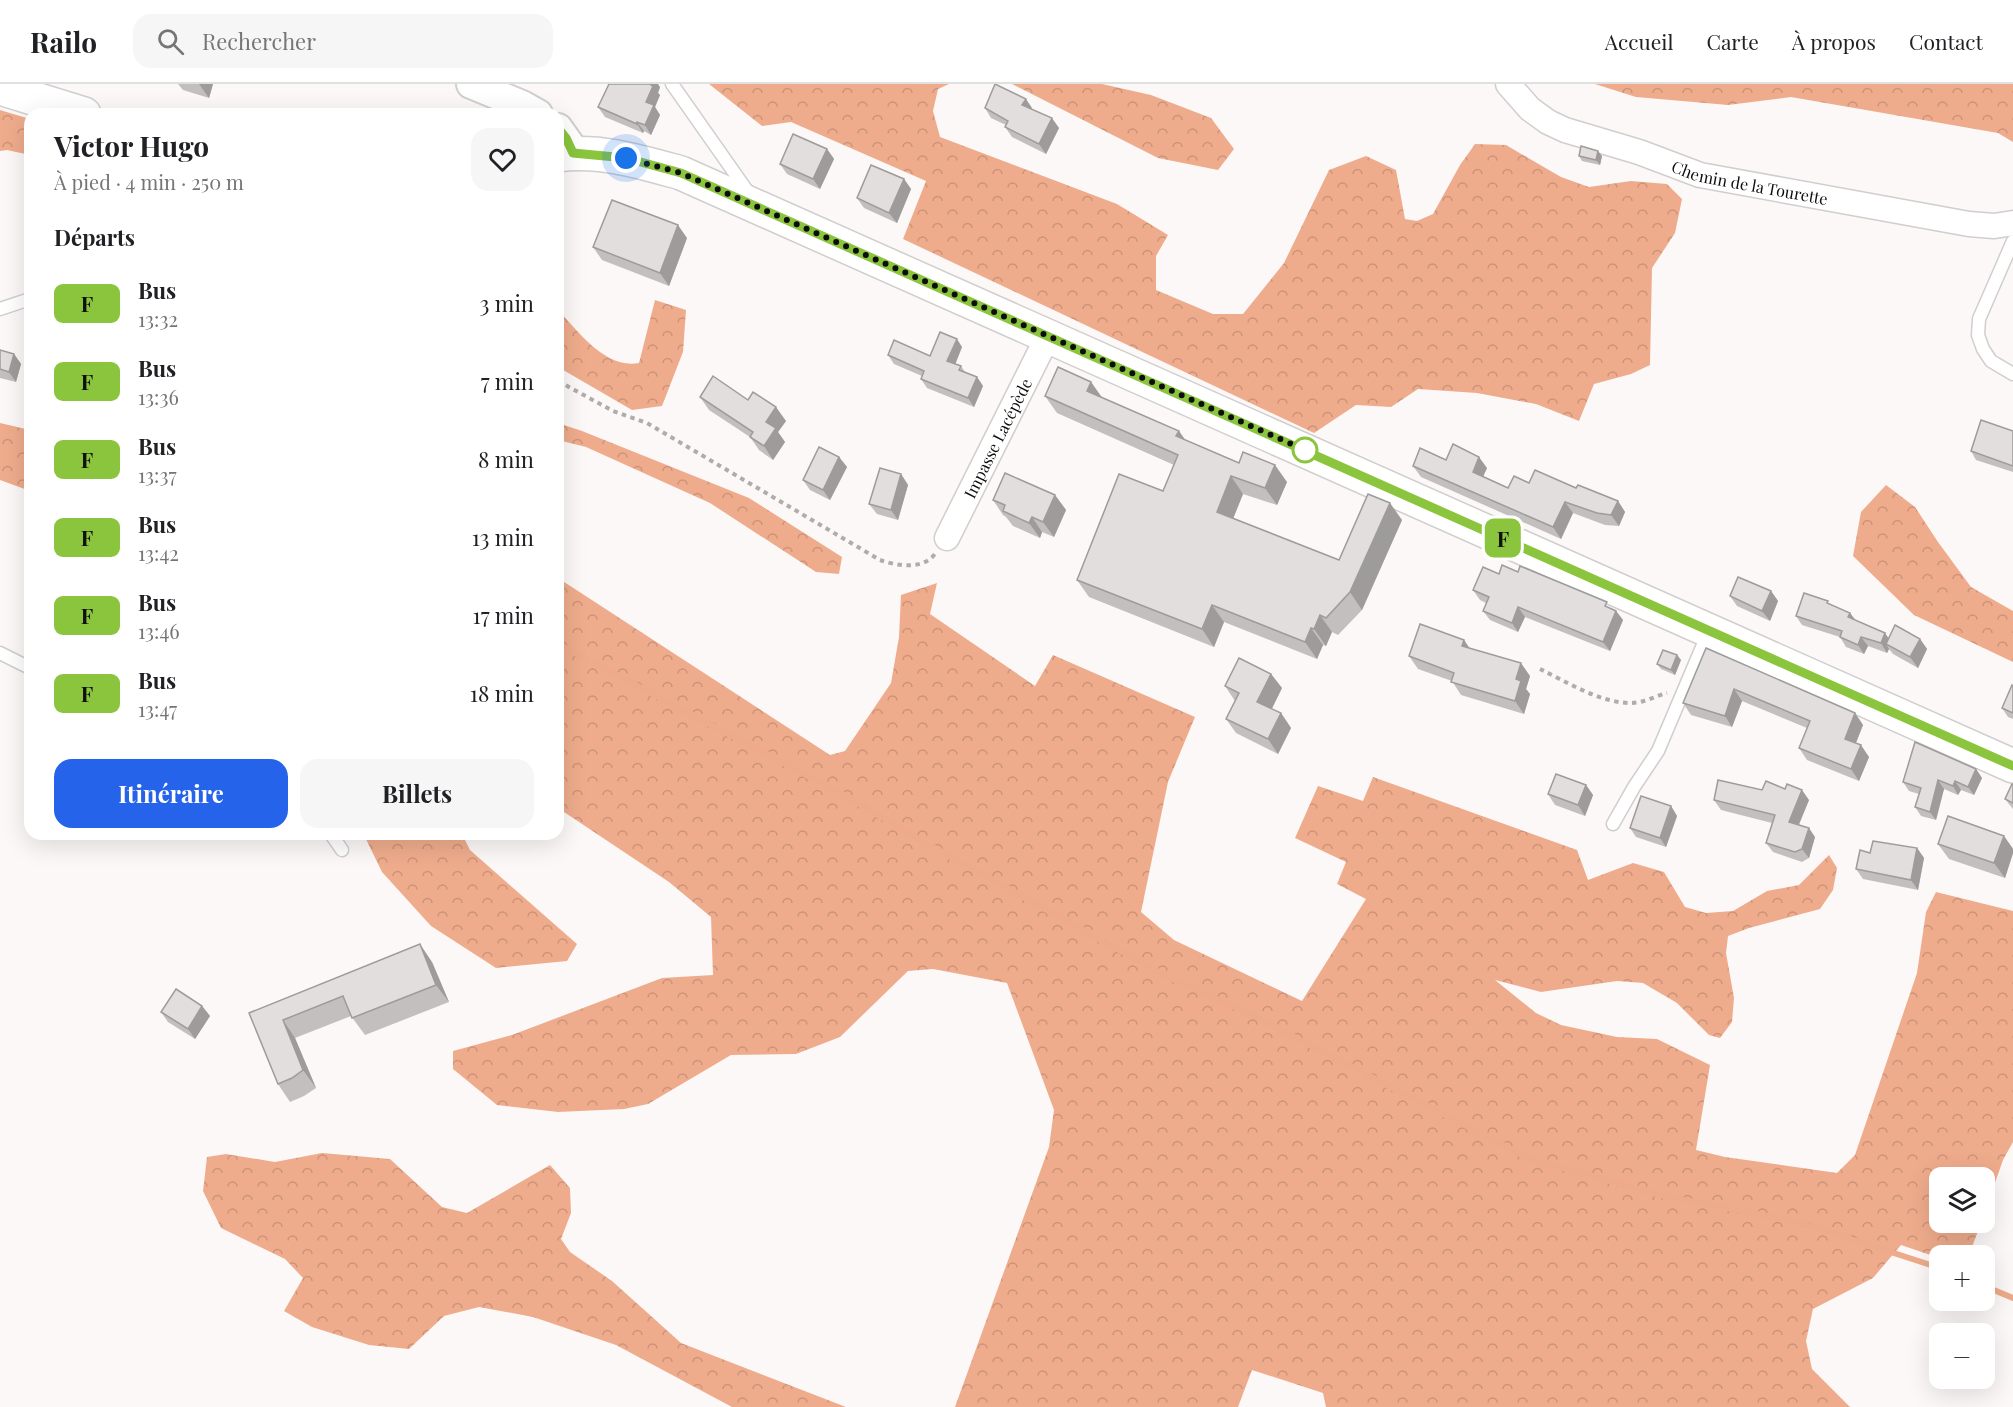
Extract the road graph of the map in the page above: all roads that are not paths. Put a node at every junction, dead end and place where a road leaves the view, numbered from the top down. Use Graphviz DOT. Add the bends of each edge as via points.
graph roads {
  1 [pos="471,84"];
  2 [pos="672,84"];
  3 [pos="1508,84"];
  4 [pos="0,88"];
  5 [pos="65,108"];
  6 [pos="527,108"];
  7 [pos="564,145"];
  8 [pos="759,208"];
  9 [pos="2013,223"];
  10 [pos="2013,241"];
  11 [pos="24,302"];
  12 [pos="0,309"];
  13 [pos="1048,336"];
  14 [pos="2013,374"];
  15 [pos="947,538"];
  16 [pos="1709,630"];
  17 [pos="0,653"];
  18 [pos="24,665"];
  19 [pos="2013,766"];
  20 [pos="1613,824"];
  21 [pos="335,840"];
  22 [pos="342,850"];
  1 -- 6 [label="street"];
  2 -- 8 [label="lane"];
  3 -- 9 [label="street, Chemin de la Tourette" via="1548,122 1700,175 1969,224"];
  4 -- 5 [label="main road"];
  7 -- 8 [label="main road" via="681,173"];
  8 -- 13 [label="main road"];
  10 -- 14 [label="lane" via="1979,319 1978,335 1990,361"];
  11 -- 12 [label="lane"];
  13 -- 15 [label="street, Impasse Lacépède"];
  13 -- 16 [label="main road"];
  16 -- 19 [label="main road"];
  16 -- 20 [label="lane" via="1658,751"];
  17 -- 18 [label="lane"];
  21 -- 22 [label="lane"];
}
